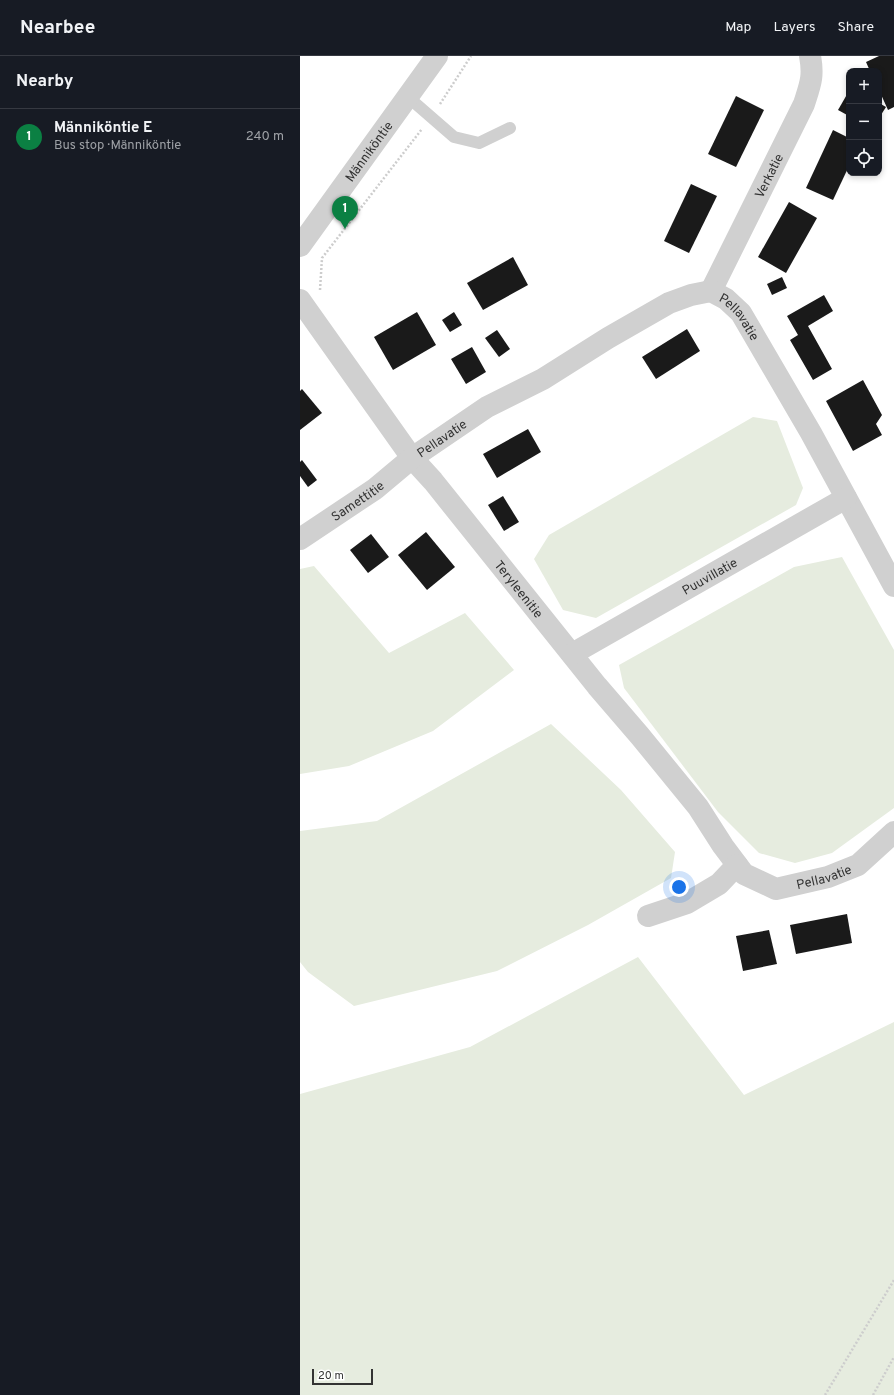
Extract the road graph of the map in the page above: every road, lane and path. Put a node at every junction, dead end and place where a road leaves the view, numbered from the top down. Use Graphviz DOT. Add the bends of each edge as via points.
graph roads {
  1 [pos="437,56"];
  2 [pos="471,56"];
  3 [pos="810,56"];
  4 [pos="408,97"];
  5 [pos="431,116"];
  6 [pos="510,128"];
  7 [pos="300,246"];
  8 [pos="711,291"];
  9 [pos="304,304"];
  10 [pos="412,458"];
  11 [pos="846,498"];
  12 [pos="300,539"];
  13 [pos="894,586"];
  14 [pos="572,654"];
  15 [pos="894,832"];
  16 [pos="741,870"];
  17 [pos="648,916"];
  18 [pos="894,1280"];
  19 [pos="894,1357"];
  20 [pos="825,1395"];
  21 [pos="873,1395"];
  1 -- 4 [label="street, Männiköntie"];
  2 -- 5 [label="path"];
  3 -- 8 [label="street, Verkatie" via="811,82 804,104"];
  4 -- 5 [label="lane"];
  4 -- 7 [label="street, Männiköntie"];
  5 -- 6 [label="lane" via="454,137 479,144"];
  5 -- 9 [label="path" via="322,258 319,300"];
  8 -- 10 [label="street, Pellavatie" via="669,303 543,379 487,407"];
  8 -- 11 [label="street, Pellavatie" via="726,299 741,314 811,432"];
  9 -- 10 [label="street, Teryleenitie"];
  10 -- 12 [label="street, Samettitie" via="375,489"];
  10 -- 14 [label="street, Teryleenitie"];
  11 -- 13 [label="street, Pellavatie"];
  11 -- 14 [label="street, Puuvillatie"];
  14 -- 16 [label="street, Teryleenitie" via="698,807"];
  15 -- 16 [label="street, Pellavatie" via="858,865 828,877 776,889"];
  16 -- 17 [label="street" via="687,903"];
  18 -- 20 [label="path"];
  19 -- 21 [label="path"];
}
